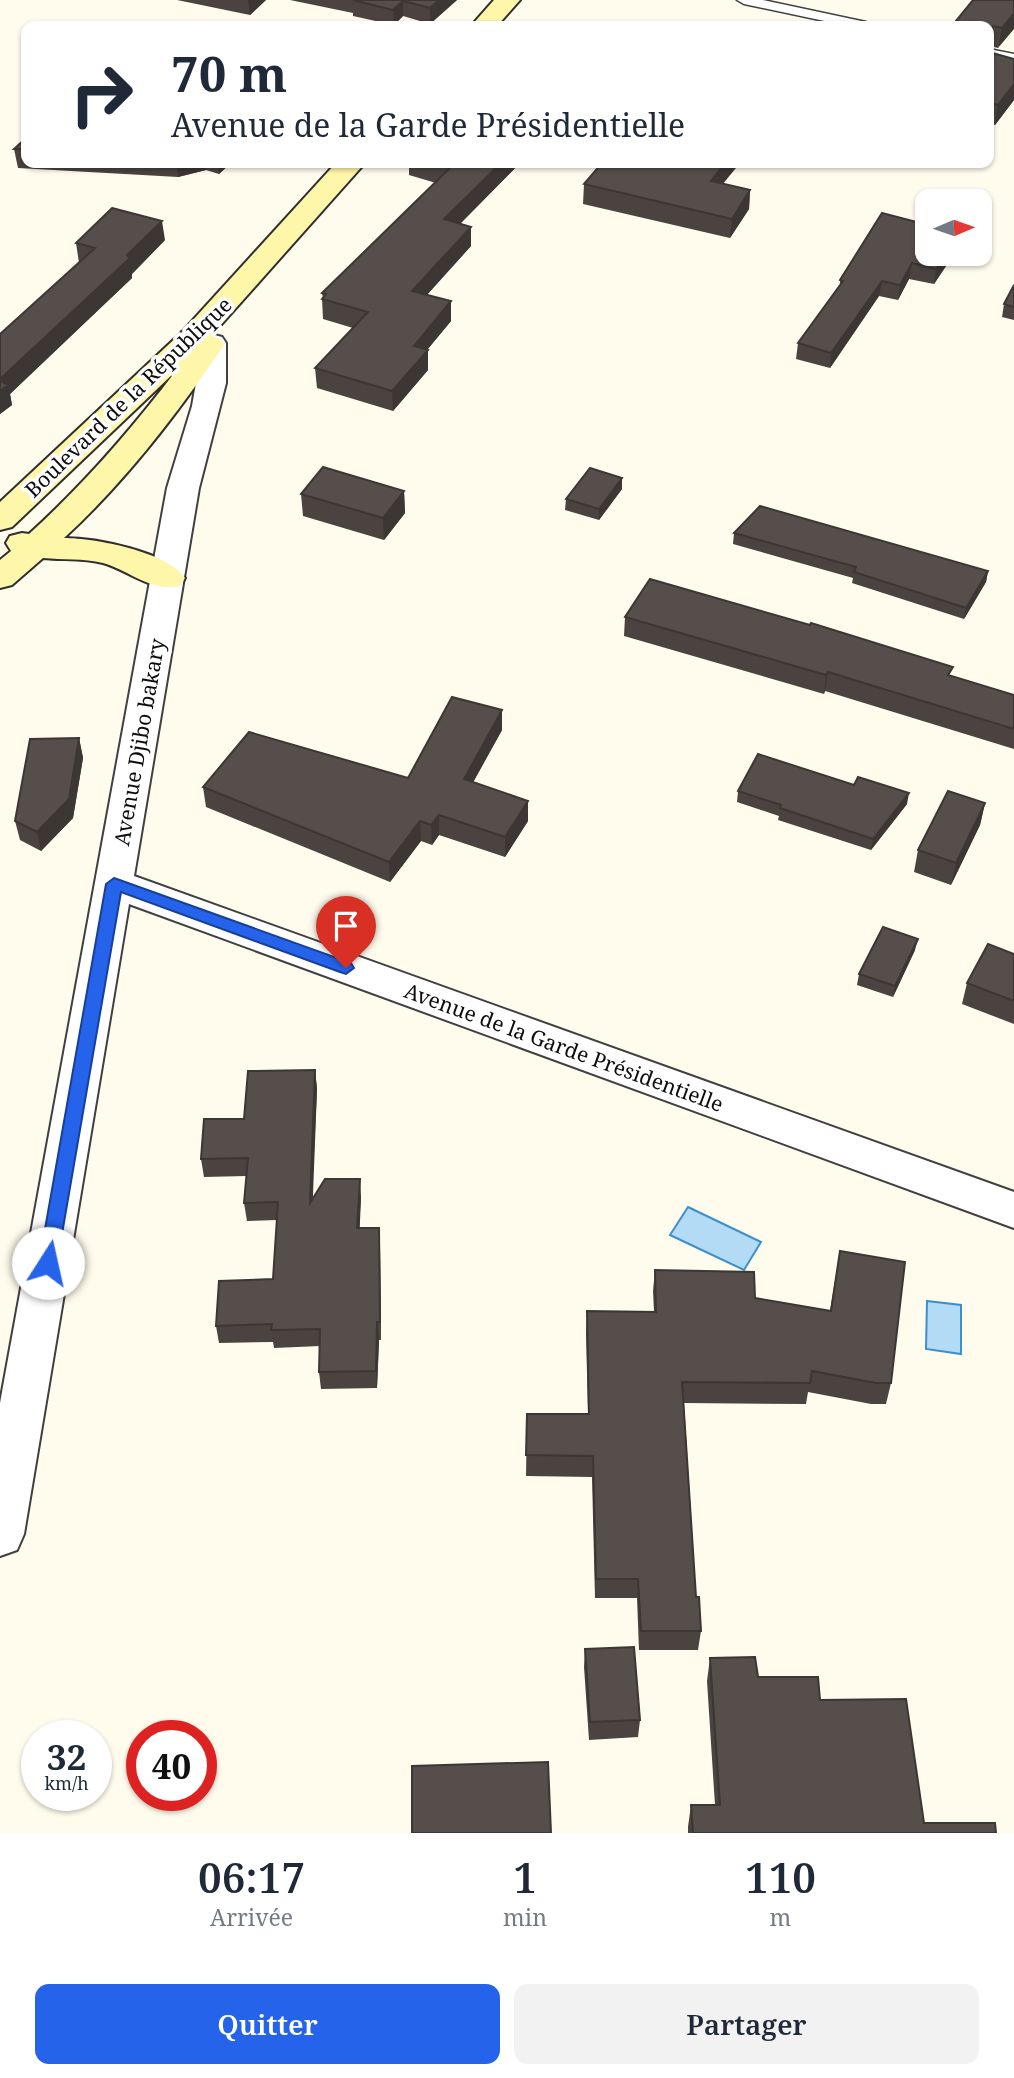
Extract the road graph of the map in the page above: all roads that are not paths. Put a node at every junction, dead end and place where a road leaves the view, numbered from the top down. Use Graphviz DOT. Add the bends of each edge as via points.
graph roads {
  1 [pos="508,0"];
  2 [pos="744,0"];
  3 [pos="488,21"];
  4 [pos="843,21"];
  5 [pos="994,54"];
  6 [pos="1014,58"];
  7 [pos="346,168"];
  8 [pos="202,340"];
  9 [pos="0,520"];
  10 [pos="0,534"];
  11 [pos="36,548"];
  12 [pos="0,577"];
  13 [pos="168,578"];
  14 [pos="114,884"];
  15 [pos="1014,1210"];
  16 [pos="0,1534"];
  1 -- 3 [label="main road"];
  2 -- 4 [label="lane"];
  5 -- 6 [label="lane"];
  7 -- 8 [label="main road, Boulevard de la République" via="234,292"];
  8 -- 9 [label="main road, Boulevard de la République"];
  8 -- 11 [label="main road, Boulevard de la République" via="168,404"];
  8 -- 13 [label="street, Avenue Djibo bakary" via="209,394 183,488"];
  10 -- 11 [label="main road"];
  11 -- 12 [label="main road, Boulevard de la République"];
  11 -- 13 [label="main road" via="109,553"];
  13 -- 14 [label="street, Avenue Djibo bakary"];
  14 -- 15 [label="street, Avenue de la Garde Présidentielle"];
  14 -- 16 [label="street, Avenue Djibo bakary"];
}
